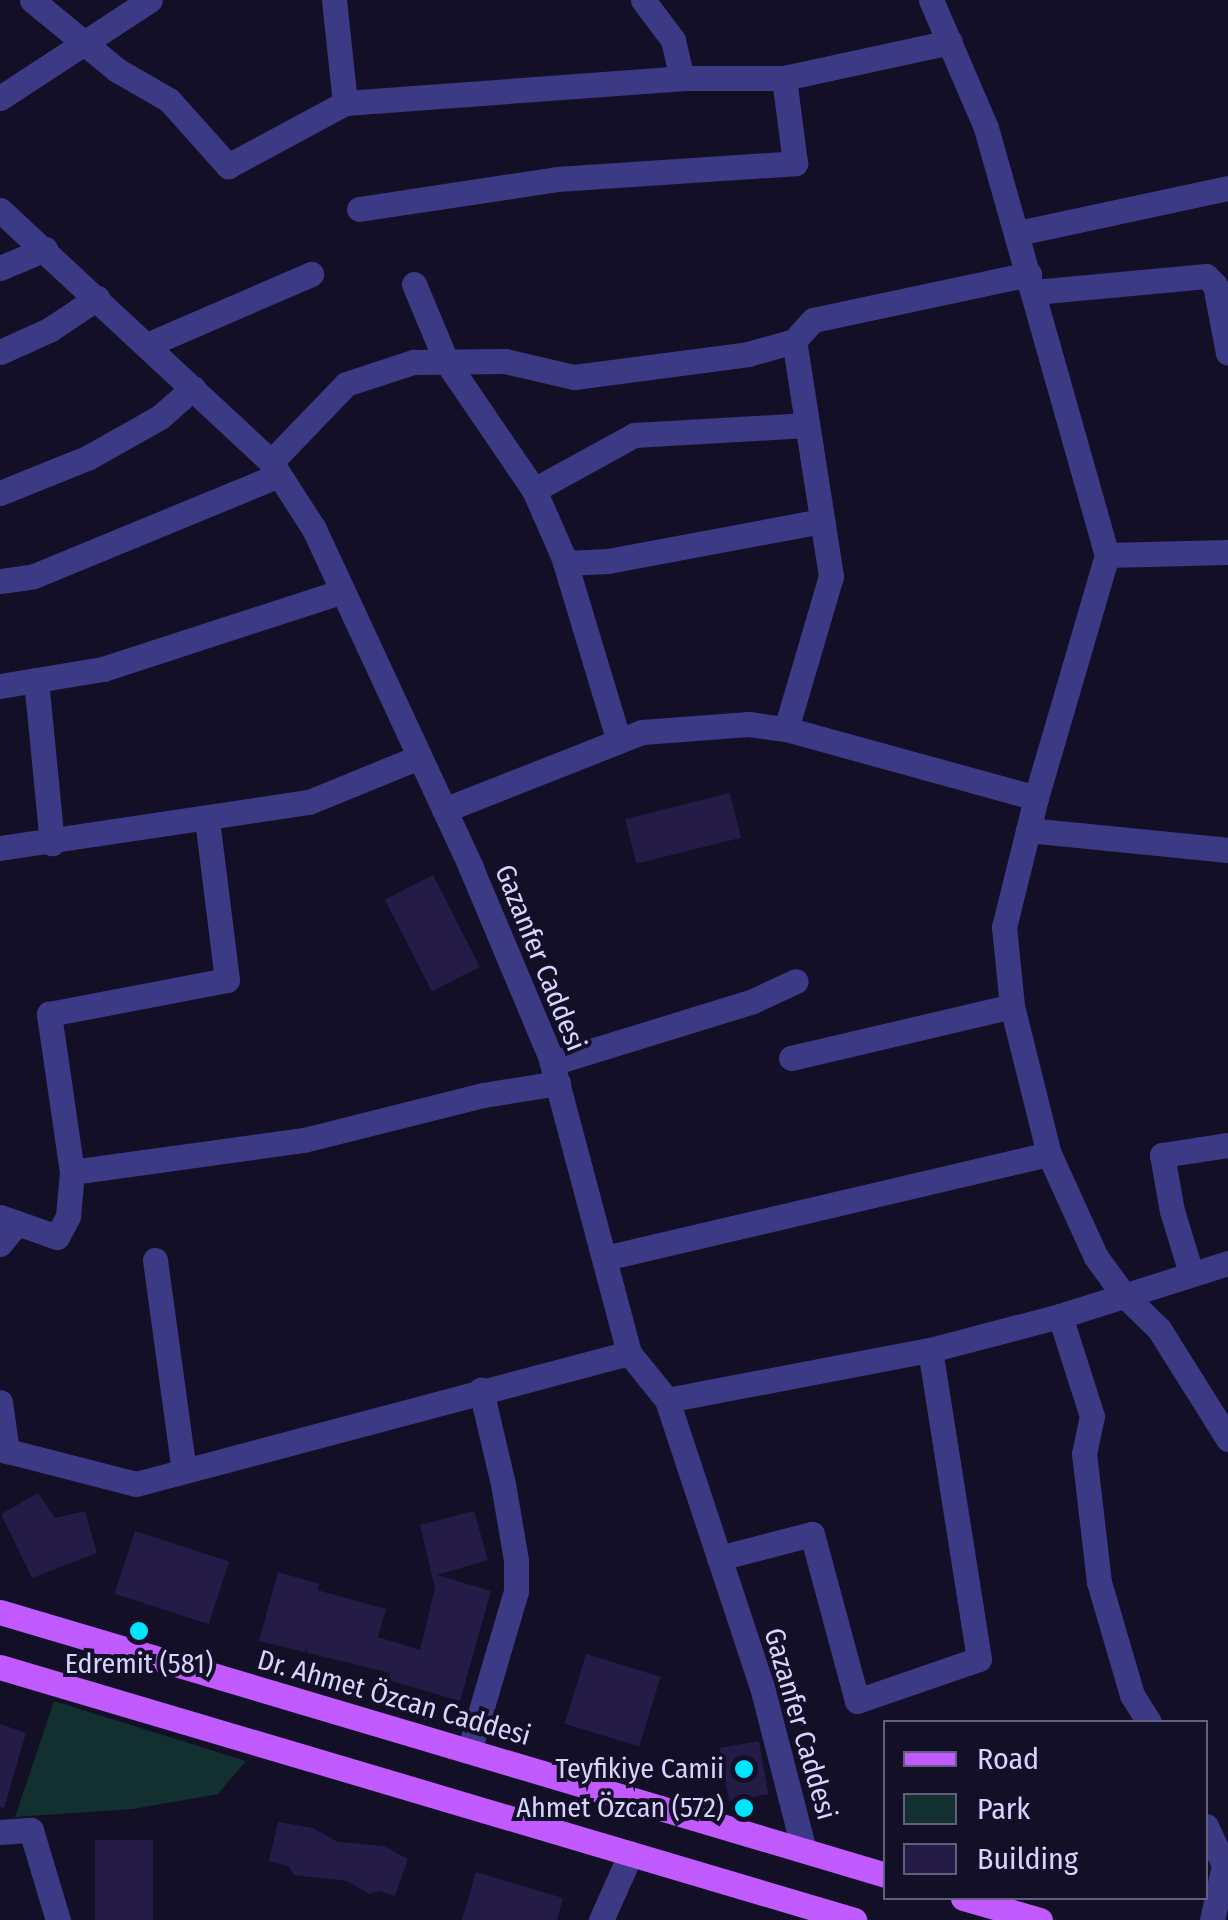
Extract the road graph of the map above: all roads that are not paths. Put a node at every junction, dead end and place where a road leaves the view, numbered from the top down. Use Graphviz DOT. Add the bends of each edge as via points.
graph roads {
  1 [pos="32,0"];
  2 [pos="150,0"];
  3 [pos="334,0"];
  4 [pos="643,0"];
  5 [pos="931,0"];
  6 [pos="950,42"];
  7 [pos="83,44"];
  8 [pos="682,78"];
  9 [pos="784,78"];
  10 [pos="0,98"];
  11 [pos="345,103"];
  12 [pos="1228,188"];
  13 [pos="359,208"];
  14 [pos="0,210"];
  15 [pos="1018,233"];
  16 [pos="45,249"];
  17 [pos="0,268"];
  18 [pos="311,274"];
  19 [pos="1031,283"];
  20 [pos="414,284"];
  21 [pos="97,298"];
  22 [pos="794,340"];
  23 [pos="147,346"];
  24 [pos="0,352"];
  25 [pos="1228,353"];
  26 [pos="446,361"];
  27 [pos="193,388"];
  28 [pos="807,425"];
  29 [pos="275,468"];
  30 [pos="534,490"];
  31 [pos="0,492"];
  32 [pos="822,521"];
  33 [pos="1228,552"];
  34 [pos="1107,556"];
  35 [pos="565,564"];
  36 [pos="0,581"];
  37 [pos="343,592"];
  38 [pos="36,680"];
  39 [pos="0,686"];
  40 [pos="786,728"];
  41 [pos="618,741"];
  42 [pos="420,757"];
  43 [pos="1036,798"];
  44 [pos="444,810"];
  45 [pos="207,819"];
  46 [pos="1028,830"];
  47 [pos="52,843"];
  48 [pos="0,848"];
  49 [pos="1228,850"];
  50 [pos="796,981"];
  51 [pos="1012,1006"];
  52 [pos="791,1058"];
  53 [pos="555,1073"];
  54 [pos="1228,1145"];
  55 [pos="1049,1154"];
  56 [pos="72,1172"];
  57 [pos="8,1220"];
  58 [pos="0,1244"];
  59 [pos="605,1258"];
  60 [pos="155,1260"];
  61 [pos="1228,1262"];
  62 [pos="1191,1273"];
  63 [pos="1122,1294"];
  64 [pos="1060,1316"];
  65 [pos="930,1350"];
  66 [pos="630,1352"];
  67 [pos="482,1390"];
  68 [pos="668,1400"];
  69 [pos="0,1402"];
  70 [pos="1228,1438"];
  71 [pos="4,1450"];
  72 [pos="184,1471"];
  73 [pos="720,1558"];
  74 [pos="0,1612"];
  75 [pos="0,1668"];
  76 [pos="1147,1720"];
  77 [pos="468,1751"];
  78 [pos="1208,1830"];
  79 [pos="0,1832"];
  80 [pos="804,1851"];
  81 [pos="631,1853"];
  82 [pos="883,1873"];
  83 [pos="970,1900"];
  84 [pos="829,1916"];
  85 [pos="58,1920"];
  86 [pos="601,1920"];
  87 [pos="854,1920"];
  88 [pos="1040,1920"];
  89 [pos="1212,1920"];
  1 -- 7 [label="street"];
  2 -- 7 [label="street"];
  3 -- 11 [label="street"];
  4 -- 8 [label="street" via="673,40"];
  5 -- 6 [label="street"];
  6 -- 9 [label="street"];
  6 -- 15 [label="street" via="982,116"];
  7 -- 10 [label="street"];
  7 -- 11 [label="street" via="169,100 228,166"];
  8 -- 9 [label="street"];
  8 -- 11 [label="street"];
  9 -- 13 [label="street" via="795,163 557,178"];
  12 -- 15 [label="street"];
  14 -- 16 [label="street, Gazanfer Caddesi"];
  15 -- 19 [label="street"];
  16 -- 17 [label="street"];
  16 -- 21 [label="street, Gazanfer Caddesi"];
  18 -- 23 [label="street"];
  19 -- 22 [label="street" via="813,320"];
  19 -- 25 [label="street" via="1206,276 1215,285"];
  19 -- 34 [label="street"];
  20 -- 26 [label="street"];
  21 -- 23 [label="street, Gazanfer Caddesi"];
  21 -- 24 [label="street"];
  22 -- 26 [label="street" via="748,354 574,377 506,361"];
  22 -- 28 [label="street"];
  23 -- 27 [label="street, Gazanfer Caddesi"];
  26 -- 29 [label="street" via="413,362 346,384"];
  26 -- 30 [label="street"];
  27 -- 29 [label="street, Gazanfer Caddesi"];
  27 -- 31 [label="street" via="160,417 90,457"];
  28 -- 30 [label="street" via="634,435"];
  28 -- 32 [label="street"];
  29 -- 36 [label="street" via="34,576"];
  29 -- 37 [label="street, Gazanfer Caddesi"];
  30 -- 35 [label="street"];
  32 -- 35 [label="street"];
  32 -- 40 [label="street" via="830,576"];
  33 -- 34 [label="street"];
  34 -- 43 [label="street"];
  35 -- 41 [label="street"];
  37 -- 38 [label="street" via="103,668"];
  37 -- 42 [label="street, Gazanfer Caddesi"];
  38 -- 39 [label="street"];
  38 -- 47 [label="street"];
  40 -- 41 [label="street" via="749,724 642,732"];
  40 -- 43 [label="street"];
  41 -- 44 [label="street"];
  42 -- 44 [label="street, Gazanfer Caddesi"];
  42 -- 45 [label="street" via="309,802"];
  43 -- 46 [label="street"];
  44 -- 53 [label="street, Gazanfer Caddesi"];
  45 -- 47 [label="street"];
  45 -- 56 [label="street" via="227,980 49,1014"];
  46 -- 49 [label="street"];
  46 -- 51 [label="street" via="1004,928"];
  47 -- 48 [label="street"];
  50 -- 53 [label="street"];
  51 -- 52 [label="street"];
  51 -- 55 [label="street"];
  53 -- 56 [label="street" via="304,1140"];
  53 -- 59 [label="street, Gazanfer Caddesi"];
  54 -- 62 [label="street" via="1162,1155"];
  55 -- 59 [label="street"];
  55 -- 63 [label="street" via="1096,1257"];
  56 -- 57 [label="street" via="68,1216 56,1238"];
  57 -- 58 [label="street"];
  59 -- 66 [label="street, Gazanfer Caddesi"];
  60 -- 72 [label="street"];
  61 -- 62 [label="street"];
  62 -- 63 [label="street"];
  63 -- 64 [label="street"];
  63 -- 70 [label="street" via="1159,1329"];
  64 -- 65 [label="street"];
  64 -- 76 [label="street" via="1092,1416 1084,1453 1099,1582 1132,1696"];
  65 -- 68 [label="street"];
  65 -- 73 [label="street" via="979,1659 857,1702 812,1534"];
  66 -- 67 [label="street"];
  66 -- 68 [label="street, Gazanfer Caddesi"];
  67 -- 72 [label="street"];
  67 -- 77 [label="street" via="516,1560 516,1591"];
  68 -- 73 [label="street, Gazanfer Caddesi"];
  69 -- 71 [label="street"];
  71 -- 72 [label="street" via="136,1484"];
  73 -- 80 [label="street, Gazanfer Caddesi"];
  74 -- 77 [label="main road, Dr. Ahmet Özcan Caddesi"];
  75 -- 81 [label="main road"];
  77 -- 80 [label="main road, Dr. Ahmet Özcan Caddesi"];
  78 -- 89 [label="street" via="1224,1864"];
  79 -- 85 [label="street" via="31,1830"];
  80 -- 82 [label="main road, Dr. Ahmet Özcan Caddesi"];
  81 -- 84 [label="main road"];
  81 -- 86 [label="street"];
  83 -- 88 [label="main road"];
  84 -- 87 [label="main road"];
}
